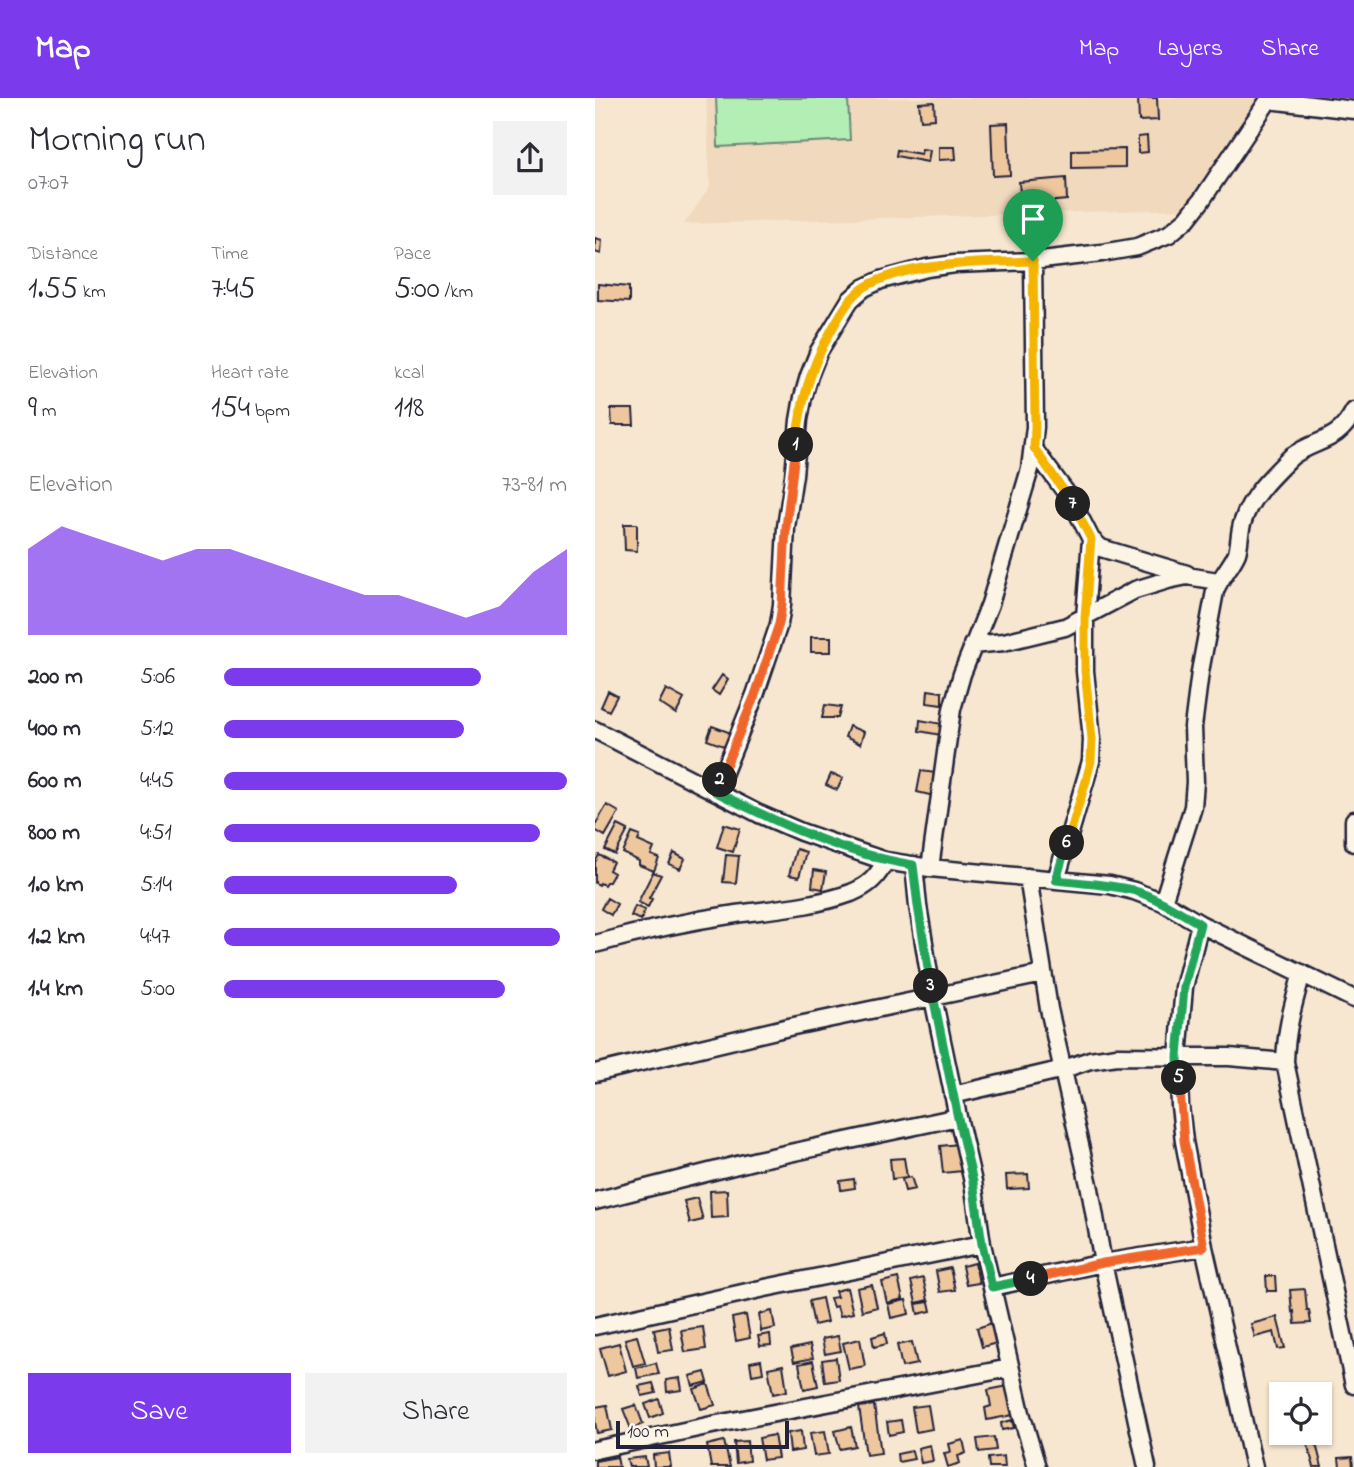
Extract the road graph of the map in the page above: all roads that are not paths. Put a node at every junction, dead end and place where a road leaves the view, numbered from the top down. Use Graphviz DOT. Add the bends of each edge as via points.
graph roads {
  1 [pos="1269,99"];
  2 [pos="1354,110"];
  3 [pos="1033,261"];
  4 [pos="1354,411"];
  5 [pos="1034,448"];
  6 [pos="1091,539"];
  7 [pos="1196,577"];
  8 [pos="1218,581"];
  9 [pos="1085,617"];
  10 [pos="972,645"];
  11 [pos="595,730"];
  12 [pos="716,792"];
  13 [pos="1354,820"];
  14 [pos="1354,843"];
  15 [pos="885,861"];
  16 [pos="922,867"];
  17 [pos="1028,877"];
  18 [pos="1056,880"];
  19 [pos="1163,902"];
  20 [pos="1200,924"];
  21 [pos="595,944"];
  22 [pos="1042,974"];
  23 [pos="1302,974"];
  24 [pos="933,998"];
  25 [pos="1354,999"];
  26 [pos="1178,1057"];
  27 [pos="1285,1062"];
  28 [pos="1063,1069"];
  29 [pos="595,1073"];
  30 [pos="953,1095"];
  31 [pos="958,1118"];
  32 [pos="595,1201"];
  33 [pos="982,1244"];
  34 [pos="1204,1247"];
  35 [pos="1103,1263"];
  36 [pos="992,1287"];
  37 [pos="595,1326"];
  38 [pos="1010,1368"];
  39 [pos="1354,1385"];
  40 [pos="595,1450"];
  41 [pos="1037,1467"];
  42 [pos="1147,1467"];
  43 [pos="1254,1467"];
  1 -- 2 [label="street"];
  1 -- 3 [label="street" via="1201,201 1168,234 1137,247"];
  3 -- 5 [label="street"];
  3 -- 12 [label="street" via="955,264 900,274 864,288 839,317 810,376 799,420 779,624"];
  4 -- 8 [label="street" via="1342,430 1292,456 1254,497 1237,552"];
  5 -- 6 [label="street" via="1070,498"];
  5 -- 10 [label="street" via="990,604"];
  6 -- 7 [label="street" via="1101,548"];
  6 -- 9 [label="street"];
  7 -- 8 [label="street"];
  7 -- 9 [label="street" via="1135,590"];
  8 -- 19 [label="street" via="1193,727 1193,807"];
  9 -- 10 [label="street" via="1041,634"];
  9 -- 18 [label="street" via="1091,761"];
  10 -- 16 [label="street" via="952,709"];
  11 -- 12 [label="street"];
  12 -- 15 [label="street" via="801,832"];
  13 -- 14 [label="street"];
  15 -- 16 [label="street"];
  15 -- 21 [label="street" via="879,874 864,887 830,899 660,927"];
  16 -- 17 [label="street"];
  16 -- 24 [label="street" via="918,906"];
  17 -- 18 [label="street"];
  17 -- 22 [label="street"];
  18 -- 19 [label="street" via="1110,885"];
  19 -- 20 [label="street"];
  20 -- 23 [label="street"];
  20 -- 26 [label="street" via="1184,987"];
  22 -- 24 [label="street"];
  22 -- 28 [label="street"];
  23 -- 25 [label="street"];
  23 -- 27 [label="street" via="1286,1036"];
  24 -- 29 [label="street"];
  24 -- 30 [label="street"];
  26 -- 27 [label="street"];
  26 -- 28 [label="street" via="1117,1056"];
  26 -- 34 [label="street" via="1184,1141"];
  27 -- 39 [label="street"];
  28 -- 30 [label="street"];
  28 -- 35 [label="street"];
  30 -- 31 [label="street"];
  31 -- 32 [label="street" via="757,1160"];
  31 -- 33 [label="street"];
  33 -- 36 [label="street"];
  33 -- 37 [label="street"];
  34 -- 35 [label="street"];
  34 -- 43 [label="street"];
  35 -- 36 [label="street"];
  35 -- 42 [label="street"];
  36 -- 38 [label="street"];
  38 -- 40 [label="street"];
  38 -- 41 [label="street"];
}
